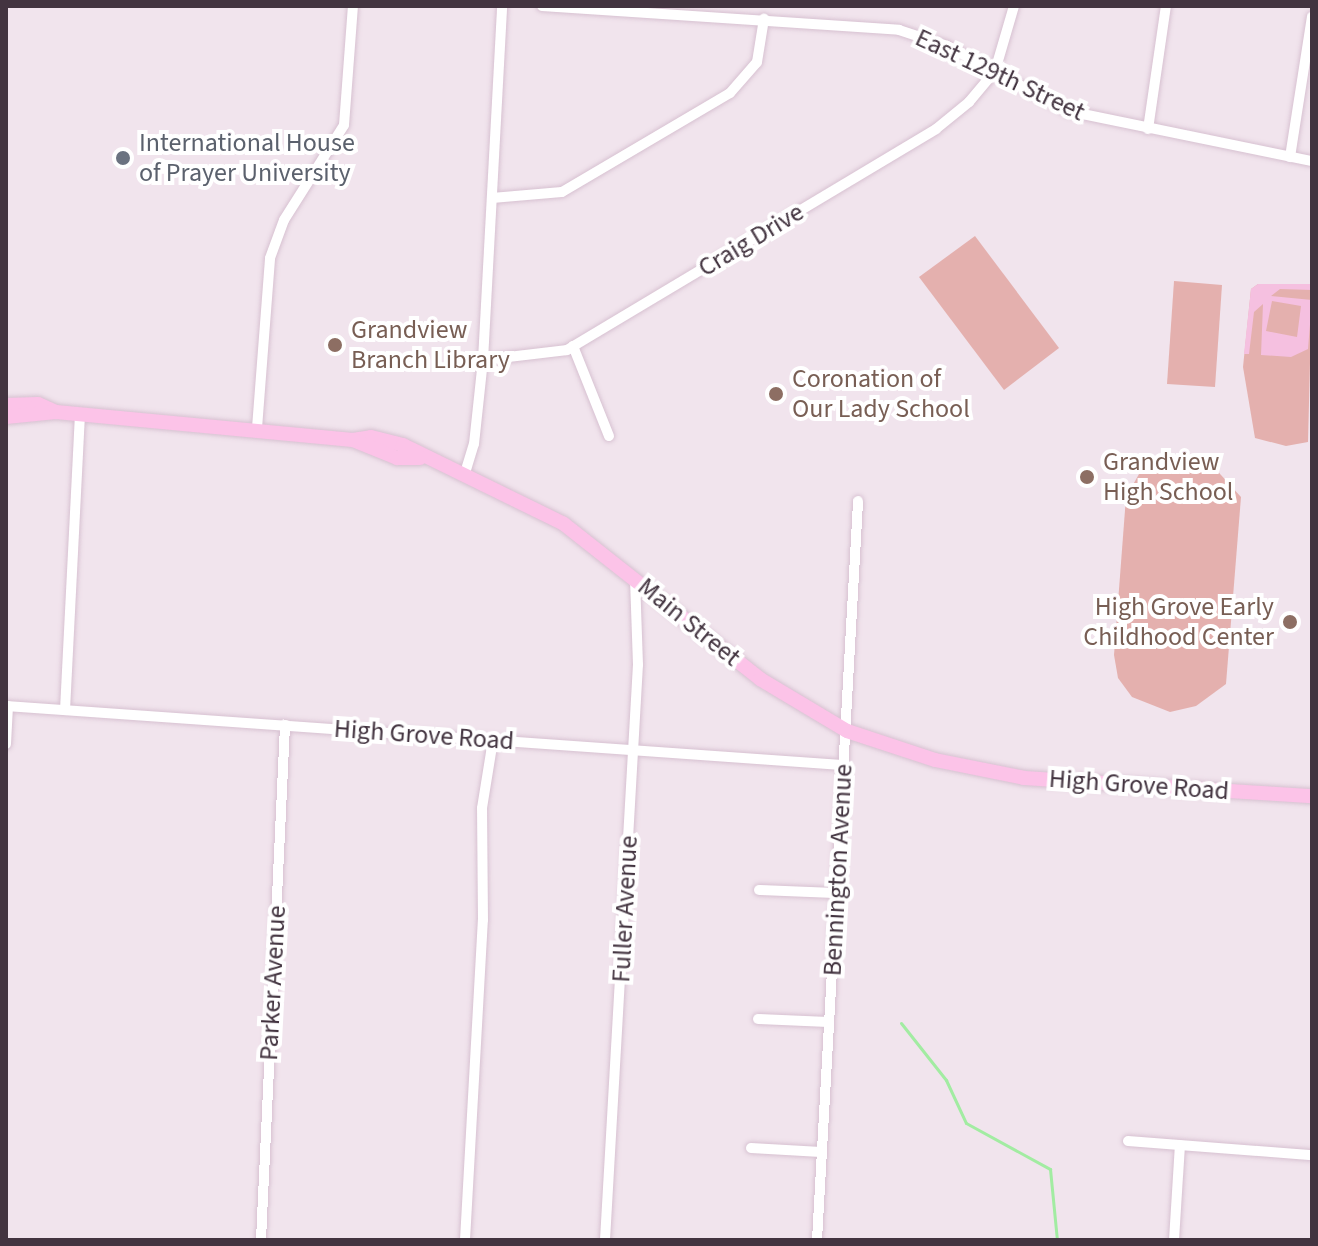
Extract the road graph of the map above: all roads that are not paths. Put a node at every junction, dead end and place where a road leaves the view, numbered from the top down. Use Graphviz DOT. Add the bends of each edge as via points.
graph roads {
  1 [pos="353,6"];
  2 [pos="502,6"];
  3 [pos="542,6"];
  4 [pos="1014,6"];
  5 [pos="1166,6"];
  6 [pos="1312,17"];
  7 [pos="764,19"];
  8 [pos="995,71"];
  9 [pos="1148,129"];
  10 [pos="1290,157"];
  11 [pos="1312,161"];
  12 [pos="492,198"];
  13 [pos="573,346"];
  14 [pos="483,360"];
  15 [pos="6,405"];
  16 [pos="56,412"];
  17 [pos="80,414"];
  18 [pos="6,417"];
  19 [pos="257,428"];
  20 [pos="609,436"];
  21 [pos="465,473"];
  22 [pos="858,501"];
  23 [pos="635,577"];
  24 [pos="7,706"];
  25 [pos="65,710"];
  26 [pos="285,725"];
  27 [pos="847,731"];
  28 [pos="493,740"];
  29 [pos="6,744"];
  30 [pos="634,750"];
  31 [pos="842,765"];
  32 [pos="966,767"];
  33 [pos="1312,796"];
  34 [pos="759,890"];
  35 [pos="836,893"];
  36 [pos="758,1019"];
  37 [pos="829,1022"];
  38 [pos="1128,1141"];
  39 [pos="1180,1145"];
  40 [pos="751,1148"];
  41 [pos="821,1152"];
  42 [pos="1312,1155"];
  43 [pos="261,1240"];
  44 [pos="465,1240"];
  45 [pos="605,1240"];
  46 [pos="817,1240"];
  47 [pos="1174,1240"];
  1 -- 19 [label="street" via="344,125 332,152 284,220 270,258"];
  2 -- 12 [label="street"];
  3 -- 7 [label="street, East 129th Street"];
  4 -- 8 [label="street"];
  5 -- 9 [label="street"];
  6 -- 10 [label="street"];
  7 -- 8 [label="street, East 129th Street" via="899,30 947,46"];
  7 -- 12 [label="street" via="757,62 730,93 562,192"];
  8 -- 9 [label="street, East 129th Street" via="1068,111"];
  8 -- 13 [label="street, Craig Drive" via="936,129"];
  9 -- 10 [label="street, East 129th Street"];
  10 -- 11 [label="street, East 129th Street"];
  12 -- 14 [label="street"];
  13 -- 14 [label="street, Craig Drive" via="533,357"];
  13 -- 20 [label="street"];
  14 -- 21 [label="street" via="474,444"];
  15 -- 16 [label="main road, Main Street" via="38,404"];
  16 -- 17 [label="main road, Main Street"];
  16 -- 18 [label="main road, Main Street"];
  17 -- 19 [label="main road, Main Street"];
  17 -- 25 [label="street"];
  19 -- 21 [label="main road, Main Street" via="353,440 371,437"];
  21 -- 23 [label="main road, Main Street" via="564,524"];
  22 -- 27 [label="street, Bennington Avenue"];
  23 -- 27 [label="main road, Main Street" via="760,679"];
  23 -- 30 [label="street, Fuller Avenue"];
  24 -- 25 [label="street, High Grove Road"];
  24 -- 29 [label="street"];
  25 -- 26 [label="street, High Grove Road"];
  26 -- 28 [label="street, High Grove Road"];
  26 -- 43 [label="street, Parker Avenue"];
  27 -- 31 [label="street, Bennington Avenue"];
  27 -- 32 [label="main road, Main Street"];
  28 -- 30 [label="street, High Grove Road"];
  28 -- 44 [label="street" via="482,808 483,920"];
  30 -- 31 [label="street, High Grove Road"];
  30 -- 45 [label="street, Fuller Avenue"];
  31 -- 35 [label="street, Bennington Avenue"];
  32 -- 33 [label="main road, High Grove Road" via="1024,778"];
  34 -- 35 [label="street"];
  35 -- 37 [label="street, Bennington Avenue"];
  36 -- 37 [label="street"];
  37 -- 41 [label="street, Bennington Avenue"];
  38 -- 39 [label="street"];
  39 -- 42 [label="street"];
  39 -- 47 [label="street"];
  40 -- 41 [label="street"];
  41 -- 46 [label="street, Bennington Avenue"];
}
